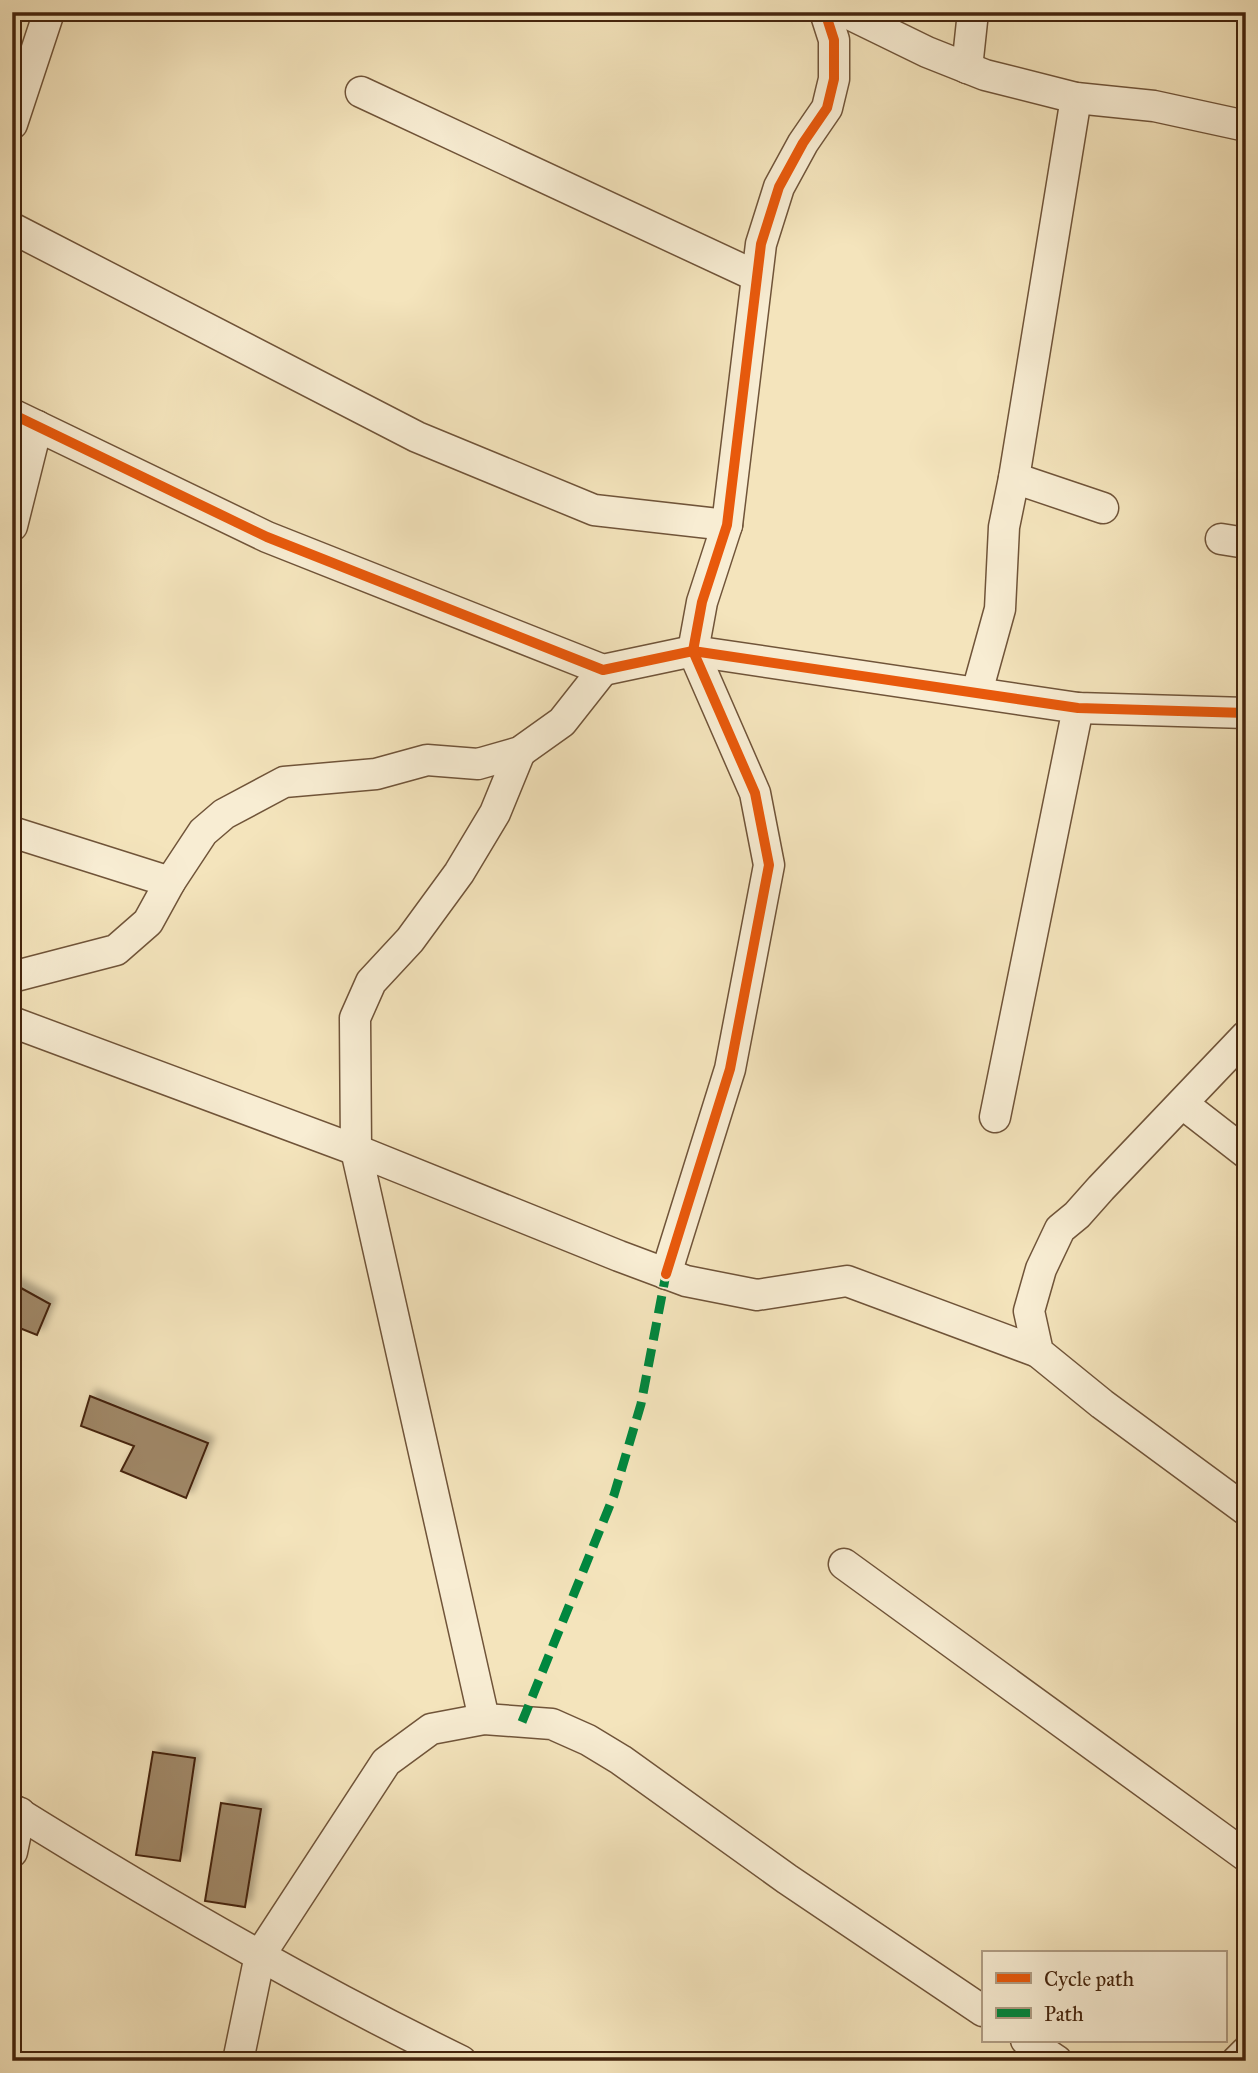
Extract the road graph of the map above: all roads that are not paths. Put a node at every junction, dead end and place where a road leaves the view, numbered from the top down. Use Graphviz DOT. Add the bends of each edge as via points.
graph roads {
  1 [pos="49,12"];
  2 [pos="825,12"];
  3 [pos="845,12"];
  4 [pos="973,12"];
  5 [pos="967,68"];
  6 [pos="361,92"];
  7 [pos="1076,98"];
  8 [pos="12,124"];
  9 [pos="1246,127"];
  10 [pos="12,228"];
  11 [pos="757,276"];
  12 [pos="25,420"];
  13 [pos="1014,478"];
  14 [pos="1103,508"];
  15 [pos="727,525"];
  16 [pos="12,526"];
  17 [pos="693,651"];
  18 [pos="603,670"];
  19 [pos="977,692"];
  20 [pos="1078,708"];
  21 [pos="1246,713"];
  22 [pos="520,752"];
  23 [pos="12,832"];
  24 [pos="170,882"];
  25 [pos="12,977"];
  26 [pos="12,1022"];
  27 [pos="1246,1036"];
  28 [pos="1182,1104"];
  29 [pos="995,1117"];
  30 [pos="356,1150"];
  31 [pos="1246,1153"];
  32 [pos="666,1274"];
  33 [pos="1038,1352"];
  34 [pos="1246,1510"];
  35 [pos="844,1564"];
  36 [pos="484,1719"];
  37 [pos="16,1811"];
  38 [pos="12,1852"];
  39 [pos="1246,1856"];
  40 [pos="260,1955"];
  41 [pos="982,2010"];
  42 [pos="1029,2042"];
  43 [pos="1246,2052"];
  44 [pos="238,2061"];
  45 [pos="461,2061"];
  46 [pos="1057,2061"];
  47 [pos="1237,2061"];
  1 -- 8 [label="street"];
  2 -- 11 [label="street" via="834,40 834,79 827,108 779,187 761,244"];
  3 -- 5 [label="street"];
  4 -- 5 [label="street"];
  5 -- 7 [label="street"];
  6 -- 11 [label="street"];
  7 -- 9 [label="street" via="1154,106"];
  7 -- 13 [label="street"];
  10 -- 15 [label="street" via="416,437 594,510"];
  11 -- 15 [label="street"];
  12 -- 16 [label="street"];
  12 -- 18 [label="street" via="267,537"];
  13 -- 14 [label="street"];
  13 -- 19 [label="street" via="1004,527 1000,608"];
  15 -- 17 [label="street" via="702,602"];
  17 -- 18 [label="street"];
  17 -- 19 [label="street"];
  17 -- 32 [label="street" via="754,793 769,865 730,1069"];
  18 -- 22 [label="street" via="562,722"];
  19 -- 20 [label="street"];
  20 -- 21 [label="street"];
  20 -- 29 [label="street"];
  22 -- 24 [label="street" via="478,764 427,760 376,774 284,782 224,814 203,832"];
  22 -- 30 [label="street" via="495,813 459,873 410,940 371,982 355,1018"];
  23 -- 24 [label="street"];
  24 -- 25 [label="street" via="148,922 116,950"];
  26 -- 30 [label="street"];
  27 -- 28 [label="street"];
  28 -- 31 [label="street"];
  28 -- 33 [label="street" via="1060,1229 1041,1269 1029,1311"];
  30 -- 32 [label="street"];
  30 -- 36 [label="street"];
  32 -- 33 [label="street" via="757,1295 847,1281"];
  33 -- 34 [label="street"];
  35 -- 39 [label="street"];
  36 -- 40 [label="street" via="431,1729 386,1762"];
  36 -- 41 [label="street" via="552,1724 588,1740"];
  37 -- 38 [label="street"];
  37 -- 40 [label="street"];
  40 -- 44 [label="street"];
  40 -- 45 [label="street"];
  42 -- 46 [label="street"];
  43 -- 47 [label="street"];
}
